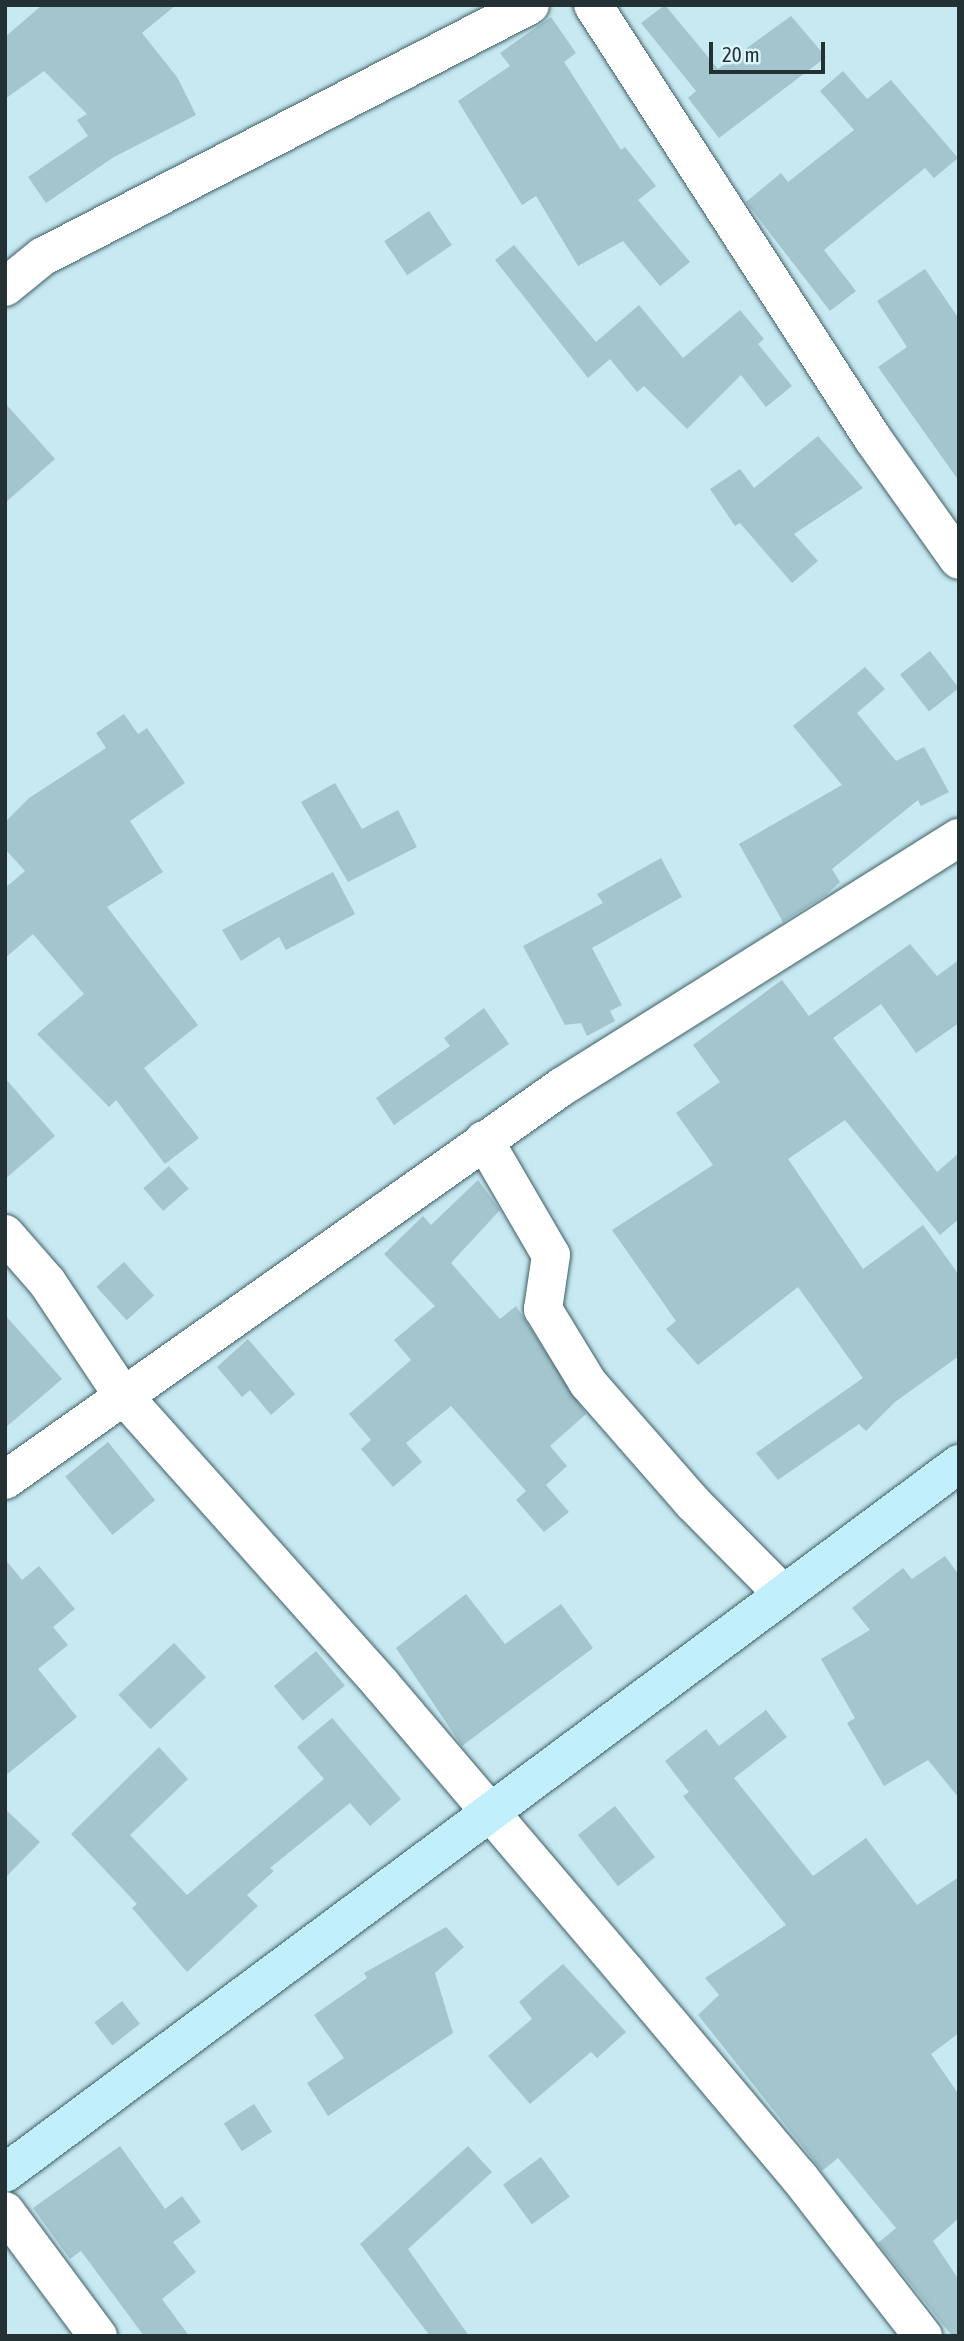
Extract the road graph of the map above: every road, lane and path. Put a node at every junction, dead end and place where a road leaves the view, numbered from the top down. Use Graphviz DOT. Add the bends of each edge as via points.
graph roads {
  1 [pos="530,5"];
  2 [pos="593,5"];
  3 [pos="5,287"];
  4 [pos="959,560"];
  5 [pos="959,838"];
  6 [pos="484,1140"];
  7 [pos="5,1234"];
  8 [pos="121,1393"];
  9 [pos="959,1464"];
  10 [pos="5,1480"];
  11 [pos="781,1592"];
  12 [pos="488,1815"];
  13 [pos="5,2173"];
  14 [pos="5,2211"];
  15 [pos="98,2336"];
  16 [pos="923,2336"];
  1 -- 3 [label="street" via="42,257"];
  2 -- 4 [label="street" via="873,439"];
  5 -- 6 [label="street"];
  6 -- 8 [label="street"];
  6 -- 11 [label="street" via="551,1255 543,1309 588,1383 693,1503"];
  7 -- 8 [label="street" via="47,1282"];
  8 -- 10 [label="street"];
  8 -- 12 [label="street" via="381,1684"];
  9 -- 11 [label="main road"];
  11 -- 12 [label="main road"];
  12 -- 13 [label="main road"];
  12 -- 16 [label="street" via="799,2177"];
  14 -- 15 [label="street"];
}
